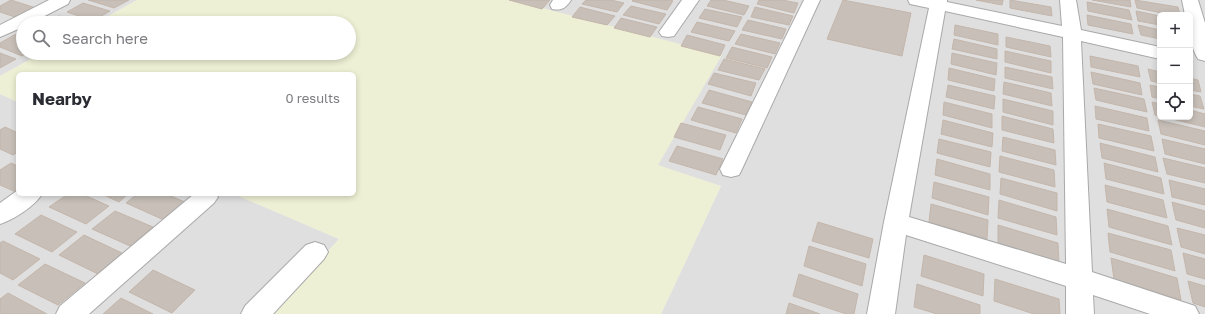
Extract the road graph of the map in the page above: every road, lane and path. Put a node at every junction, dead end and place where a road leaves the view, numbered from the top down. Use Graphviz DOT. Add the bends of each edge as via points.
graph roads {
  1 [pos="62,0"];
  2 [pos="691,0"];
  3 [pos="812,0"];
  4 [pos="916,0"];
  5 [pos="1068,0"];
  6 [pos="1190,0"];
  7 [pos="944,2"];
  8 [pos="31,16"];
  9 [pos="16,24"];
  10 [pos="1071,29"];
  11 [pos="0,32"];
  12 [pos="668,32"];
  13 [pos="1157,44"];
  14 [pos="1157,52"];
  15 [pos="1193,52"];
  16 [pos="1205,55"];
  17 [pos="1193,61"];
  18 [pos="1205,64"];
  19 [pos="731,169"];
  20 [pos="27,196"];
  21 [pos="206,196"];
  22 [pos="0,215"];
  23 [pos="896,222"];
  24 [pos="315,252"];
  25 [pos="1079,278"];
  26 [pos="70,314"];
  27 [pos="255,314"];
  28 [pos="881,314"];
  29 [pos="1080,314"];
  30 [pos="1185,314"];
  1 -- 8 [label="street"];
  2 -- 12 [label="street"];
  3 -- 19 [label="street"];
  4 -- 7 [label="street"];
  5 -- 10 [label="street"];
  6 -- 16 [label="street"];
  7 -- 10 [label="street"];
  7 -- 23 [label="street"];
  9 -- 11 [label="street"];
  10 -- 13 [label="street"];
  10 -- 14 [label="street"];
  10 -- 25 [label="street"];
  15 -- 16 [label="street"];
  17 -- 18 [label="street"];
  20 -- 22 [label="street"];
  21 -- 26 [label="street"];
  23 -- 25 [label="street"];
  23 -- 28 [label="street"];
  24 -- 27 [label="street"];
  25 -- 29 [label="street"];
  25 -- 30 [label="street"];
}
